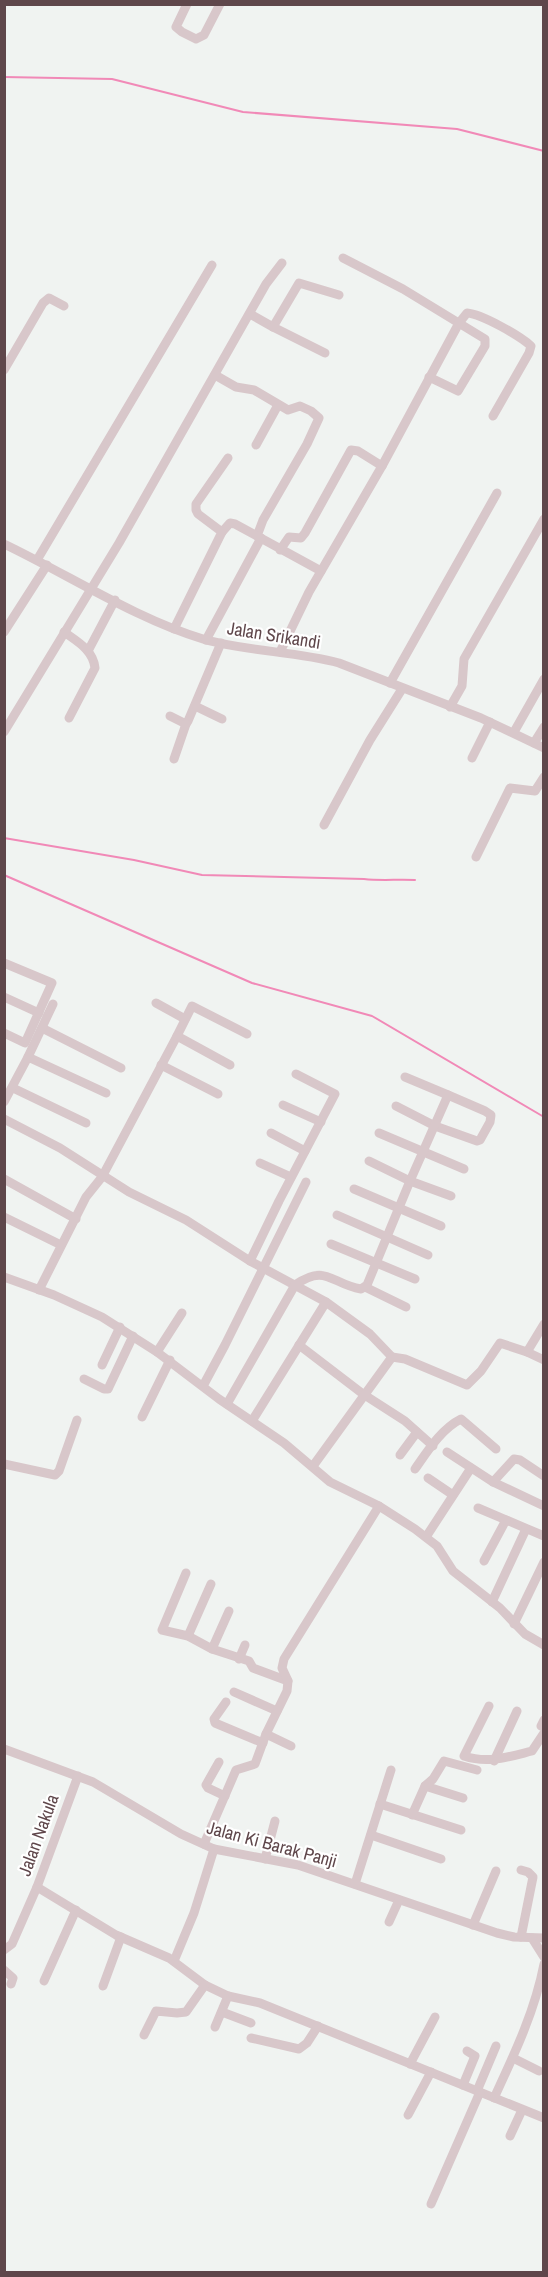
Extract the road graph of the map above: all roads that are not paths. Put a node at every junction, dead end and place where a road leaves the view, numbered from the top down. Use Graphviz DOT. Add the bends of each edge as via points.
graph roads {
  1 [pos="187,4"];
  2 [pos="220,4"];
  3 [pos="343,258"];
  4 [pos="282,263"];
  5 [pos="212,265"];
  6 [pos="339,295"];
  7 [pos="63,306"];
  8 [pos="250,314"];
  9 [pos="459,323"];
  10 [pos="273,327"];
  11 [pos="325,354"];
  12 [pos="4,370"];
  13 [pos="215,375"];
  14 [pos="429,377"];
  15 [pos="278,405"];
  16 [pos="493,416"];
  17 [pos="256,445"];
  18 [pos="228,458"];
  19 [pos="382,465"];
  20 [pos="497,493"];
  21 [pos="543,519"];
  22 [pos="222,532"];
  23 [pos="259,537"];
  24 [pos="4,544"];
  25 [pos="280,550"];
  26 [pos="42,562"];
  27 [pos="321,571"];
  28 [pos="92,588"];
  29 [pos="116,600"];
  30 [pos="174,629"];
  31 [pos="4,632"];
  32 [pos="64,632"];
  33 [pos="206,640"];
  34 [pos="221,643"];
  35 [pos="88,651"];
  36 [pos="280,652"];
  37 [pos="543,679"];
  38 [pos="390,683"];
  39 [pos="402,689"];
  40 [pos="195,706"];
  41 [pos="450,707"];
  42 [pos="170,716"];
  43 [pos="69,718"];
  44 [pos="222,719"];
  45 [pos="490,722"];
  46 [pos="186,723"];
  47 [pos="543,727"];
  48 [pos="4,732"];
  49 [pos="514,732"];
  50 [pos="534,743"];
  51 [pos="543,748"];
  52 [pos="472,758"];
  53 [pos="174,759"];
  54 [pos="543,777"];
  55 [pos="324,825"];
  56 [pos="476,857"];
  57 [pos="4,963"];
  58 [pos="4,997"];
  59 [pos="156,1003"];
  60 [pos="53,1004"];
  61 [pos="39,1013"];
  62 [pos="185,1019"];
  63 [pos="42,1028"];
  64 [pos="4,1033"];
  65 [pos="247,1034"];
  66 [pos="177,1036"];
  67 [pos="25,1043"];
  68 [pos="24,1058"];
  69 [pos="161,1065"];
  70 [pos="230,1065"];
  71 [pos="121,1068"];
  72 [pos="296,1074"];
  73 [pos="405,1077"];
  74 [pos="13,1089"];
  75 [pos="106,1093"];
  76 [pos="218,1094"];
  77 [pos="448,1095"];
  78 [pos="4,1102"];
  79 [pos="283,1105"];
  80 [pos="396,1106"];
  81 [pos="4,1119"];
  82 [pos="321,1122"];
  83 [pos="86,1123"];
  84 [pos="435,1126"];
  85 [pos="271,1133"];
  86 [pos="379,1133"];
  87 [pos="305,1151"];
  88 [pos="423,1151"];
  89 [pos="369,1161"];
  90 [pos="260,1162"];
  91 [pos="464,1169"];
  92 [pos="102,1177"];
  93 [pos="291,1177"];
  94 [pos="4,1179"];
  95 [pos="410,1180"];
  96 [pos="306,1182"];
  97 [pos="354,1189"];
  98 [pos="451,1196"];
  99 [pos="399,1207"];
  100 [pos="337,1215"];
  101 [pos="4,1217"];
  102 [pos="76,1219"];
  103 [pos="441,1226"];
  104 [pos="387,1236"];
  105 [pos="61,1245"];
  106 [pos="331,1245"];
  107 [pos="428,1255"];
  108 [pos="250,1261"];
  109 [pos="376,1264"];
  110 [pos="264,1269"];
  111 [pos="4,1277"];
  112 [pos="415,1279"];
  113 [pos="295,1285"];
  114 [pos="365,1287"];
  115 [pos="39,1290"];
  116 [pos="326,1302"];
  117 [pos="406,1307"];
  118 [pos="182,1313"];
  119 [pos="543,1324"];
  120 [pos="120,1327"];
  121 [pos="133,1336"];
  122 [pos="298,1345"];
  123 [pos="157,1352"];
  124 [pos="527,1352"];
  125 [pos="392,1357"];
  126 [pos="543,1359"];
  127 [pos="170,1360"];
  128 [pos="102,1365"];
  129 [pos="84,1379"];
  130 [pos="203,1386"];
  131 [pos="363,1394"];
  132 [pos="228,1404"];
  133 [pos="142,1417"];
  134 [pos="77,1420"];
  135 [pos="252,1420"];
  136 [pos="417,1432"];
  137 [pos="433,1446"];
  138 [pos="496,1449"];
  139 [pos="447,1452"];
  140 [pos="400,1455"];
  141 [pos="4,1464"];
  142 [pos="313,1466"];
  143 [pos="471,1468"];
  144 [pos="415,1469"];
  145 [pos="543,1476"];
  146 [pos="428,1478"];
  147 [pos="493,1482"];
  148 [pos="453,1495"];
  149 [pos="379,1506"];
  150 [pos="543,1506"];
  151 [pos="478,1508"];
  152 [pos="506,1520"];
  153 [pos="526,1529"];
  154 [pos="543,1536"];
  155 [pos="426,1537"];
  156 [pos="484,1561"];
  157 [pos="543,1562"];
  158 [pos="186,1573"];
  159 [pos="211,1584"];
  160 [pos="492,1602"];
  161 [pos="229,1611"];
  162 [pos="514,1624"];
  163 [pos="188,1635"];
  164 [pos="245,1645"];
  165 [pos="543,1645"];
  166 [pos="212,1649"];
  167 [pos="239,1659"];
  168 [pos="288,1681"];
  169 [pos="234,1692"];
  170 [pos="226,1702"];
  171 [pos="489,1706"];
  172 [pos="277,1711"];
  173 [pos="517,1711"];
  174 [pos="543,1720"];
  175 [pos="543,1727"];
  176 [pos="543,1733"];
  177 [pos="265,1739"];
  178 [pos="291,1746"];
  179 [pos="4,1749"];
  180 [pos="494,1761"];
  181 [pos="219,1762"];
  182 [pos="391,1770"];
  183 [pos="477,1770"];
  184 [pos="78,1776"];
  185 [pos="425,1786"];
  186 [pos="225,1796"];
  187 [pos="463,1798"];
  188 [pos="381,1804"];
  189 [pos="412,1815"];
  190 [pos="275,1821"];
  191 [pos="461,1830"];
  192 [pos="371,1835"];
  193 [pos="204,1844"];
  194 [pos="214,1849"];
  195 [pos="264,1859"];
  196 [pos="441,1859"];
  197 [pos="521,1870"];
  198 [pos="496,1871"];
  199 [pos="355,1884"];
  200 [pos="37,1887"];
  201 [pos="399,1900"];
  202 [pos="76,1910"];
  203 [pos="389,1922"];
  204 [pos="473,1925"];
  205 [pos="121,1937"];
  206 [pos="521,1937"];
  207 [pos="532,1938"];
  208 [pos="543,1938"];
  209 [pos="4,1950"];
  210 [pos="543,1957"];
  211 [pos="174,1961"];
  212 [pos="543,1964"];
  213 [pos="4,1970"];
  214 [pos="44,1981"];
  215 [pos="11,1984"];
  216 [pos="205,1985"];
  217 [pos="103,1986"];
  218 [pos="540,1995"];
  219 [pos="228,1996"];
  220 [pos="222,2012"];
  221 [pos="435,2017"];
  222 [pos="251,2023"];
  223 [pos="318,2025"];
  224 [pos="215,2027"];
  225 [pos="144,2035"];
  226 [pos="251,2038"];
  227 [pos="496,2046"];
  228 [pos="467,2051"];
  229 [pos="513,2058"];
  230 [pos="410,2064"];
  231 [pos="539,2071"];
  232 [pos="431,2072"];
  233 [pos="463,2085"];
  234 [pos="478,2091"];
  235 [pos="494,2098"];
  236 [pos="522,2110"];
  237 [pos="408,2115"];
  238 [pos="543,2118"];
  239 [pos="510,2136"];
  240 [pos="431,2204"];
  1 -- 2 [label="street" via="176,27 196,39 204,35"];
  3 -- 9 [label="street"];
  4 -- 8 [label="street"];
  5 -- 26 [label="street"];
  6 -- 10 [label="street" via="299,283"];
  7 -- 12 [label="street" via="49,298 43,303"];
  8 -- 10 [label="street"];
  8 -- 13 [label="street"];
  9 -- 14 [label="street"];
  9 -- 14 [label="street" via="485,339 485,346 458,391"];
  9 -- 16 [label="street" via="464,315 473,314 531,346"];
  10 -- 11 [label="street"];
  13 -- 15 [label="street" via="236,387 254,390"];
  13 -- 28 [label="street"];
  14 -- 19 [label="street"];
  15 -- 17 [label="street"];
  15 -- 23 [label="street" via="288,410 300,405 319,420 271,504"];
  18 -- 22 [label="street" via="196,508 198,514"];
  19 -- 25 [label="street" via="351,450 305,533 301,538 289,537"];
  19 -- 27 [label="street"];
  20 -- 38 [label="street"];
  21 -- 41 [label="street" via="464,659 462,686"];
  22 -- 23 [label="street" via="230,523"];
  22 -- 30 [label="street"];
  23 -- 25 [label="street"];
  23 -- 33 [label="street"];
  24 -- 26 [label="street, Jalan Srikandi"];
  25 -- 27 [label="street"];
  26 -- 28 [label="street, Jalan Srikandi"];
  26 -- 31 [label="street"];
  27 -- 36 [label="street"];
  28 -- 29 [label="street, Jalan Srikandi"];
  28 -- 32 [label="street"];
  29 -- 30 [label="street, Jalan Srikandi"];
  29 -- 35 [label="street"];
  30 -- 33 [label="street, Jalan Srikandi"];
  32 -- 35 [label="street"];
  32 -- 48 [label="street"];
  33 -- 34 [label="street, Jalan Srikandi"];
  34 -- 36 [label="street, Jalan Srikandi"];
  34 -- 40 [label="street"];
  35 -- 43 [label="street" via="94,668"];
  36 -- 38 [label="street, Jalan Srikandi" via="316,656"];
  37 -- 49 [label="street"];
  38 -- 39 [label="street, Jalan Srikandi"];
  39 -- 41 [label="street, Jalan Srikandi"];
  39 -- 55 [label="street"];
  40 -- 44 [label="street"];
  40 -- 46 [label="street"];
  41 -- 45 [label="street, Jalan Srikandi"];
  42 -- 46 [label="street"];
  45 -- 49 [label="street, Jalan Srikandi"];
  45 -- 52 [label="street"];
  46 -- 53 [label="street"];
  47 -- 50 [label="street"];
  49 -- 50 [label="street, Jalan Srikandi"];
  50 -- 51 [label="street, Jalan Srikandi"];
  54 -- 56 [label="street" via="535,791 510,788"];
  57 -- 61 [label="street" via="52,983"];
  58 -- 61 [label="street"];
  59 -- 62 [label="street"];
  60 -- 63 [label="street"];
  61 -- 67 [label="street"];
  62 -- 65 [label="street" via="192,1006"];
  62 -- 66 [label="street"];
  63 -- 68 [label="street"];
  63 -- 71 [label="street"];
  64 -- 67 [label="street"];
  66 -- 69 [label="street"];
  66 -- 70 [label="street"];
  67 -- 68 [label="street"];
  68 -- 74 [label="street"];
  68 -- 75 [label="street"];
  69 -- 76 [label="street"];
  69 -- 92 [label="street"];
  72 -- 82 [label="street" via="335,1094"];
  73 -- 77 [label="street"];
  74 -- 78 [label="street"];
  74 -- 83 [label="street"];
  77 -- 84 [label="street"];
  77 -- 84 [label="street" via="487,1112 492,1117 490,1122 478,1141"];
  79 -- 82 [label="street"];
  80 -- 84 [label="street"];
  81 -- 92 [label="street" via="60,1148"];
  82 -- 87 [label="street"];
  84 -- 88 [label="street"];
  85 -- 87 [label="street"];
  86 -- 88 [label="street"];
  87 -- 93 [label="street"];
  88 -- 91 [label="street"];
  88 -- 95 [label="street"];
  89 -- 95 [label="street"];
  90 -- 93 [label="street"];
  92 -- 102 [label="street" via="86,1197"];
  92 -- 108 [label="street" via="186,1220"];
  93 -- 108 [label="street"];
  94 -- 102 [label="street"];
  95 -- 98 [label="street"];
  95 -- 99 [label="street"];
  96 -- 110 [label="street"];
  97 -- 99 [label="street"];
  99 -- 103 [label="street"];
  99 -- 104 [label="street"];
  100 -- 104 [label="street"];
  101 -- 105 [label="street"];
  102 -- 105 [label="street"];
  104 -- 107 [label="street"];
  104 -- 109 [label="street"];
  105 -- 115 [label="street"];
  106 -- 109 [label="street"];
  108 -- 110 [label="street"];
  109 -- 112 [label="street"];
  109 -- 114 [label="street"];
  110 -- 113 [label="street"];
  110 -- 130 [label="street"];
  111 -- 115 [label="street"];
  113 -- 114 [label="street" via="320,1274 354,1287"];
  113 -- 116 [label="street"];
  113 -- 132 [label="street"];
  114 -- 117 [label="street"];
  115 -- 120 [label="street"];
  116 -- 122 [label="street"];
  116 -- 125 [label="street" via="370,1334"];
  118 -- 123 [label="street"];
  119 -- 124 [label="street"];
  120 -- 121 [label="street"];
  120 -- 128 [label="street"];
  121 -- 123 [label="street"];
  121 -- 129 [label="street" via="108,1389"];
  122 -- 131 [label="street"];
  122 -- 135 [label="street"];
  123 -- 127 [label="street"];
  124 -- 125 [label="street" via="500,1343 468,1385"];
  124 -- 126 [label="street"];
  125 -- 131 [label="street"];
  127 -- 130 [label="street"];
  127 -- 133 [label="street"];
  130 -- 132 [label="street"];
  131 -- 136 [label="street"];
  131 -- 142 [label="street"];
  132 -- 135 [label="street"];
  134 -- 141 [label="street" via="59,1471 54,1475"];
  135 -- 142 [label="street"];
  136 -- 137 [label="street"];
  136 -- 140 [label="street"];
  137 -- 138 [label="street" via="460,1419"];
  137 -- 144 [label="street"];
  139 -- 143 [label="street"];
  142 -- 149 [label="street" via="330,1482"];
  143 -- 147 [label="street"];
  143 -- 148 [label="street"];
  145 -- 147 [label="street" via="514,1459"];
  146 -- 148 [label="street"];
  147 -- 150 [label="street"];
  148 -- 155 [label="street"];
  149 -- 155 [label="street"];
  149 -- 168 [label="street" via="284,1659 282,1668"];
  151 -- 152 [label="street"];
  152 -- 153 [label="street"];
  152 -- 156 [label="street"];
  153 -- 154 [label="street"];
  153 -- 160 [label="street"];
  155 -- 160 [label="street" via="437,1546 453,1571"];
  157 -- 162 [label="street"];
  158 -- 163 [label="street" via="162,1630"];
  159 -- 163 [label="street"];
  160 -- 162 [label="street"];
  161 -- 166 [label="street"];
  162 -- 165 [label="street"];
  163 -- 166 [label="street"];
  164 -- 167 [label="street"];
  166 -- 167 [label="street"];
  167 -- 168 [label="street" via="249,1660 253,1668"];
  168 -- 172 [label="street"];
  169 -- 172 [label="street"];
  170 -- 177 [label="street" via="215,1723"];
  171 -- 180 [label="street" via="464,1756"];
  172 -- 177 [label="street"];
  173 -- 180 [label="street"];
  174 -- 175 [label="street"];
  176 -- 180 [label="street" via="532,1751"];
  177 -- 178 [label="street"];
  177 -- 186 [label="street" via="255,1764 236,1770"];
  179 -- 184 [label="street, Jalan Ki Barak Panji"];
  181 -- 186 [label="street" via="206,1785"];
  182 -- 188 [label="street"];
  183 -- 185 [label="street" via="444,1761"];
  184 -- 193 [label="street, Jalan Ki Barak Panji"];
  184 -- 200 [label="street, Jalan Nakula"];
  185 -- 187 [label="street"];
  185 -- 189 [label="street"];
  186 -- 193 [label="street"];
  188 -- 189 [label="street"];
  188 -- 192 [label="street"];
  189 -- 191 [label="street"];
  190 -- 195 [label="street"];
  192 -- 196 [label="street"];
  192 -- 199 [label="street"];
  193 -- 194 [label="street, Jalan Ki Barak Panji"];
  194 -- 195 [label="street, Jalan Ki Barak Panji"];
  194 -- 211 [label="street"];
  195 -- 199 [label="street, Jalan Ki Barak Panji" via="298,1865"];
  197 -- 206 [label="street" via="533,1877"];
  198 -- 204 [label="street"];
  199 -- 201 [label="street, Jalan Ki Barak Panji"];
  200 -- 202 [label="street"];
  200 -- 209 [label="street, Jalan Nakula" via="10,1947"];
  201 -- 203 [label="street"];
  201 -- 204 [label="street, Jalan Ki Barak Panji"];
  202 -- 205 [label="street"];
  202 -- 214 [label="street"];
  204 -- 206 [label="street, Jalan Ki Barak Panji"];
  205 -- 211 [label="street"];
  205 -- 217 [label="street"];
  206 -- 207 [label="street, Jalan Ki Barak Panji"];
  207 -- 208 [label="street, Jalan Ki Barak Panji"];
  207 -- 210 [label="street"];
  211 -- 216 [label="street"];
  212 -- 218 [label="street"];
  213 -- 215 [label="street" via="13,1978"];
  216 -- 219 [label="street"];
  216 -- 225 [label="street" via="186,2012 156,2012"];
  218 -- 229 [label="street"];
  219 -- 220 [label="street"];
  219 -- 223 [label="street" via="251,2000"];
  220 -- 222 [label="street"];
  220 -- 224 [label="street"];
  221 -- 230 [label="street"];
  223 -- 226 [label="street" via="299,2049"];
  223 -- 230 [label="street"];
  227 -- 234 [label="street"];
  228 -- 233 [label="street" via="474,2056"];
  229 -- 231 [label="street"];
  229 -- 235 [label="street"];
  230 -- 232 [label="street"];
  232 -- 233 [label="street"];
  232 -- 237 [label="street"];
  233 -- 234 [label="street"];
  234 -- 235 [label="street"];
  234 -- 240 [label="street"];
  235 -- 236 [label="street"];
  236 -- 238 [label="street"];
  236 -- 239 [label="street"];
}
